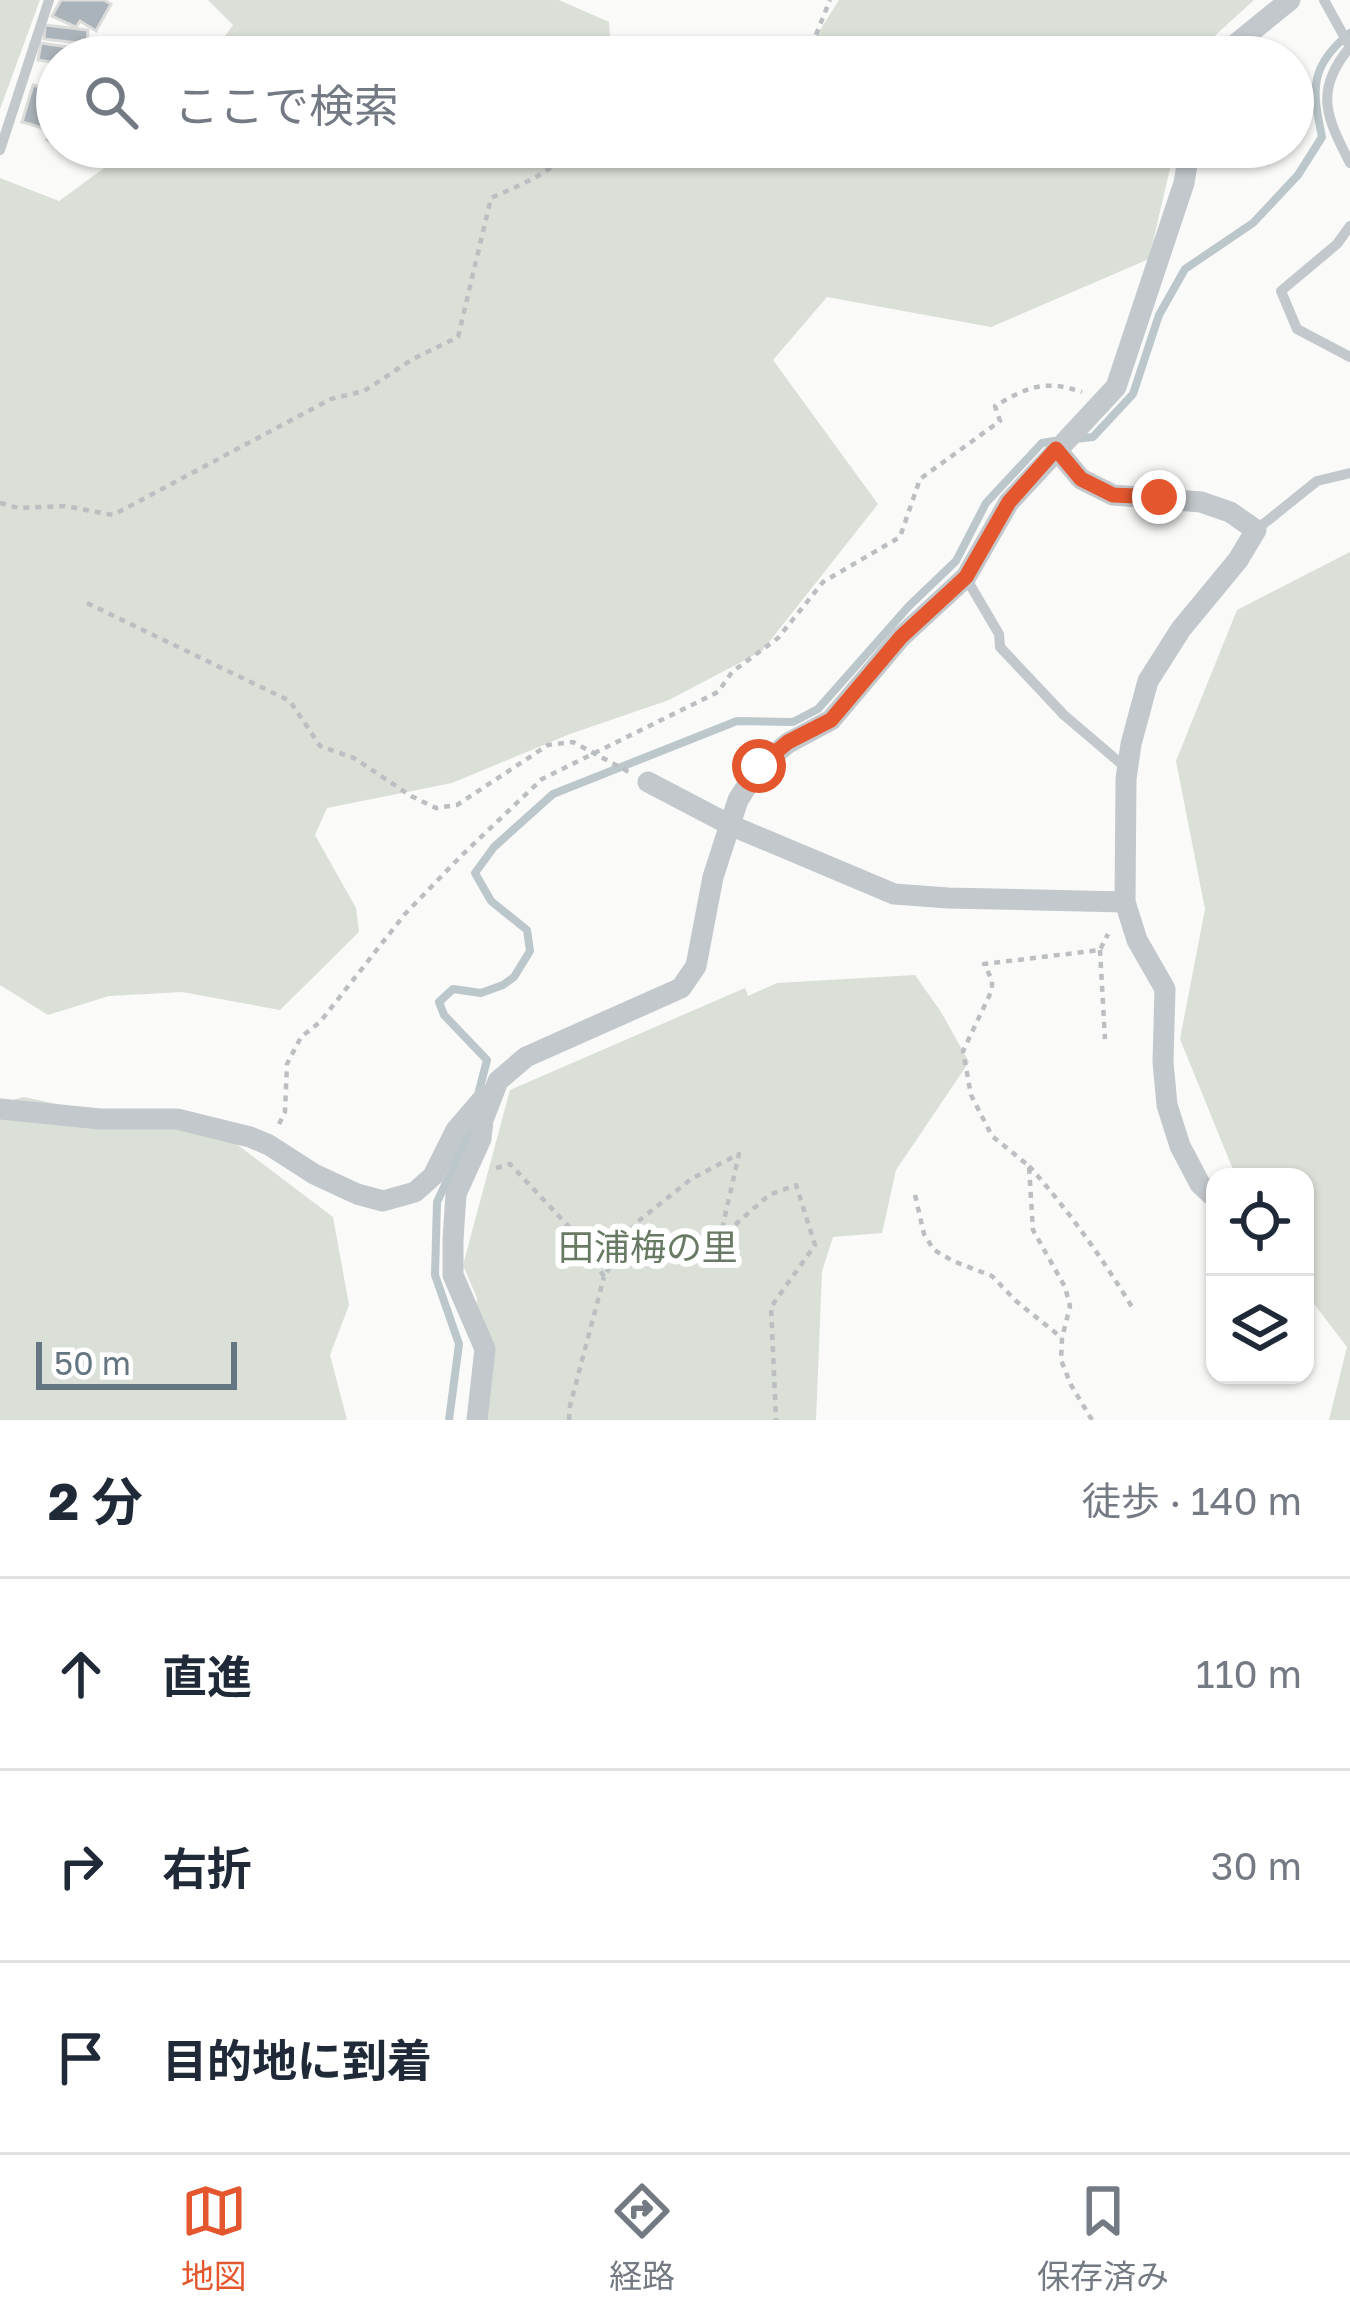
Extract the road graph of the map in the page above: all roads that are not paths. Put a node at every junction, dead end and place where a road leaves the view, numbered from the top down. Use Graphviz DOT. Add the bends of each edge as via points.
graph roads {
  1 [pos="49,0"];
  2 [pos="1290,0"];
  3 [pos="1324,0"];
  4 [pos="37,36"];
  5 [pos="1246,36"];
  6 [pos="36,40"];
  7 [pos="0,150"];
  8 [pos="1350,164"];
  9 [pos="1186,168"];
  10 [pos="1350,226"];
  11 [pos="1350,357"];
  12 [pos="1056,449"];
  13 [pos="1350,473"];
  14 [pos="1256,530"];
  15 [pos="966,577"];
  16 [pos="1127,770"];
  17 [pos="648,782"];
  18 [pos="730,825"];
  19 [pos="1125,902"];
  20 [pos="498,1081"];
  21 [pos="0,1109"];
  22 [pos="1206,1189"];
  23 [pos="477,1420"];
  1 -- 4 [label="lane"];
  2 -- 5 [label="street"];
  3 -- 8 [label="lane" via="1350,47 1326,90 1329,121"];
  6 -- 7 [label="lane"];
  9 -- 12 [label="street" via="1116,387"];
  10 -- 11 [label="lane" via="1281,292 1297,329"];
  12 -- 14 [label="street" via="1081,479 1113,495 1201,502"];
  12 -- 15 [label="street" via="1009,502"];
  13 -- 14 [label="lane" via="1317,482"];
  14 -- 16 [label="street" via="1148,681"];
  15 -- 16 [label="lane" via="1000,647"];
  15 -- 18 [label="street" via="901,637 831,720 759,766"];
  16 -- 19 [label="street"];
  17 -- 18 [label="street"];
  18 -- 19 [label="street" via="894,894"];
  18 -- 20 [label="street" via="696,966 681,988 526,1057"];
  19 -- 22 [label="street" via="1165,988 1167,1105"];
  20 -- 21 [label="street" via="456,1130 433,1176 416,1192 383,1201 250,1137 177,1119"];
  20 -- 23 [label="street" via="456,1194 453,1240 453,1275 485,1349"];
}
